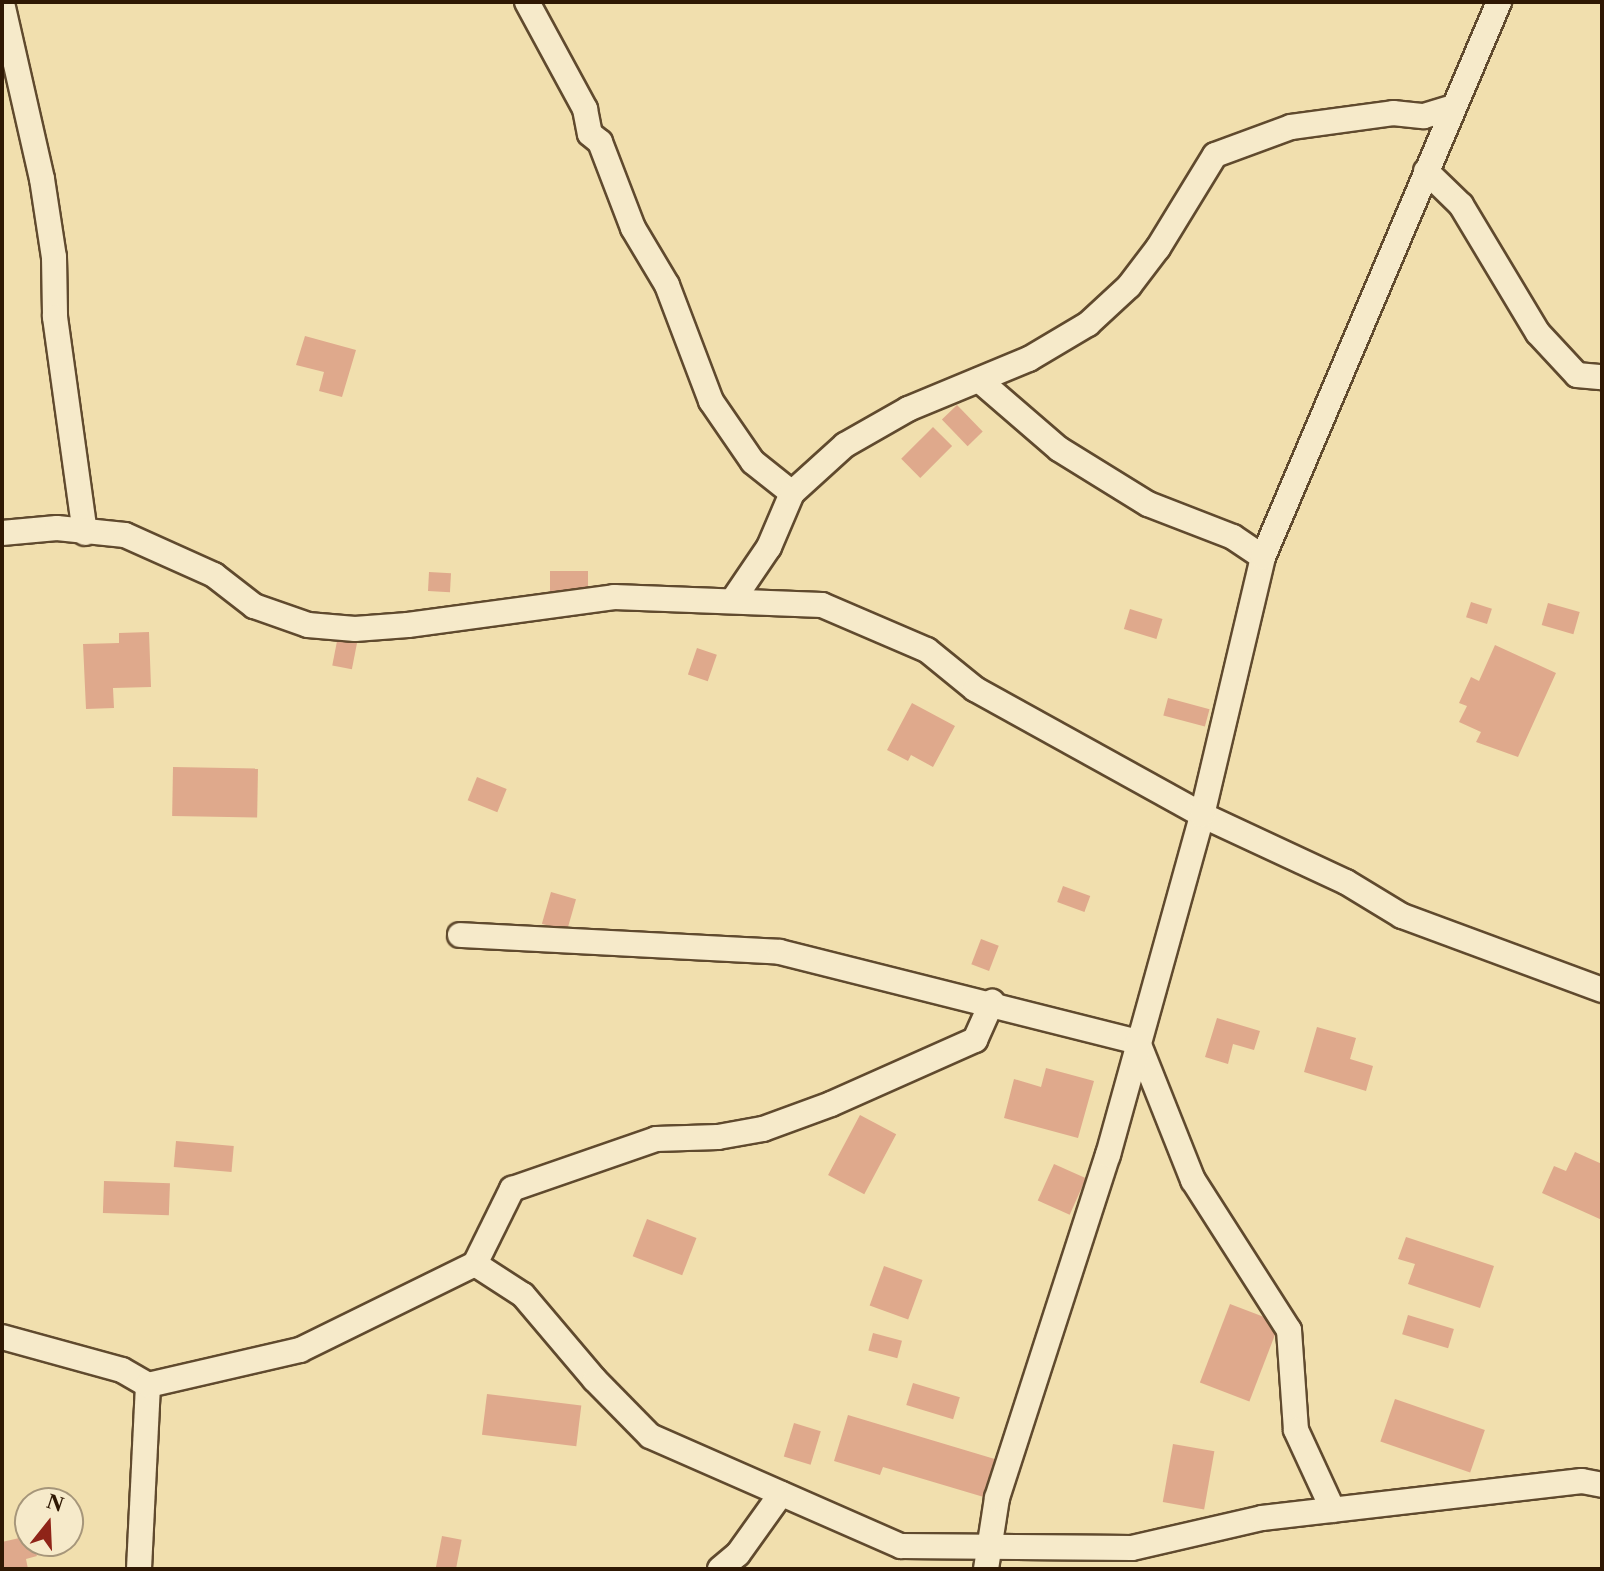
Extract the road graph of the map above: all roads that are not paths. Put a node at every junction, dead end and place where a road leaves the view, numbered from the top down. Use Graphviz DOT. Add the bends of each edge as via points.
graph roads {
  1 [pos="527,2"];
  2 [pos="1499,2"];
  3 [pos="2,3"];
  4 [pos="1453,107"];
  5 [pos="1426,172"];
  6 [pos="1602,377"];
  7 [pos="979,380"];
  8 [pos="792,493"];
  9 [pos="2,533"];
  10 [pos="85,533"];
  11 [pos="1263,557"];
  12 [pos="733,600"];
  13 [pos="1202,815"];
  14 [pos="460,935"];
  15 [pos="1602,990"];
  16 [pos="992,1002"];
  17 [pos="1138,1042"];
  18 [pos="475,1265"];
  19 [pos="2,1337"];
  20 [pos="148,1385"];
  21 [pos="1602,1485"];
  22 [pos="781,1494"];
  23 [pos="1333,1510"];
  24 [pos="988,1557"];
  25 [pos="139,1569"];
  26 [pos="720,1569"];
  1 -- 8 [label="street" via="585,108 590,134 600,142 633,228 667,285 711,401 753,462"];
  2 -- 4 [label="street"];
  3 -- 10 [label="street" via="42,179 54,257 55,317"];
  4 -- 5 [label="street"];
  4 -- 7 [label="street" via="1424,116 1393,113 1291,127 1216,155 1129,286 1088,324 1029,359"];
  5 -- 6 [label="street" via="1461,205 1538,333 1577,375"];
  5 -- 11 [label="street"];
  7 -- 8 [label="street" via="908,409 845,445"];
  7 -- 11 [label="street" via="1059,449 1148,505 1233,537"];
  8 -- 12 [label="street" via="769,547"];
  9 -- 10 [label="street" via="57,528"];
  10 -- 12 [label="street" via="125,535 161,548 214,575 254,606 308,625 355,629 408,625 614,597"];
  11 -- 13 [label="street"];
  12 -- 13 [label="street" via="822,605 868,622 927,650 975,689"];
  13 -- 15 [label="street" via="1346,882 1402,916"];
  13 -- 17 [label="street"];
  14 -- 16 [label="street" via="780,952"];
  16 -- 17 [label="street"];
  16 -- 18 [label="street" via="975,1040 831,1104 763,1129 718,1137 656,1139 512,1189"];
  17 -- 23 [label="street" via="1193,1180 1289,1330 1296,1430"];
  17 -- 24 [label="street" via="1108,1155 997,1498"];
  18 -- 20 [label="street" via="300,1350"];
  18 -- 22 [label="street" via="523,1295 650,1436"];
  19 -- 20 [label="street" via="122,1370"];
  20 -- 25 [label="street"];
  21 -- 23 [label="street" via="1582,1481"];
  22 -- 24 [label="street" via="901,1546"];
  22 -- 26 [label="street" via="738,1554"];
  23 -- 24 [label="street" via="1262,1518 1132,1548"];
}
